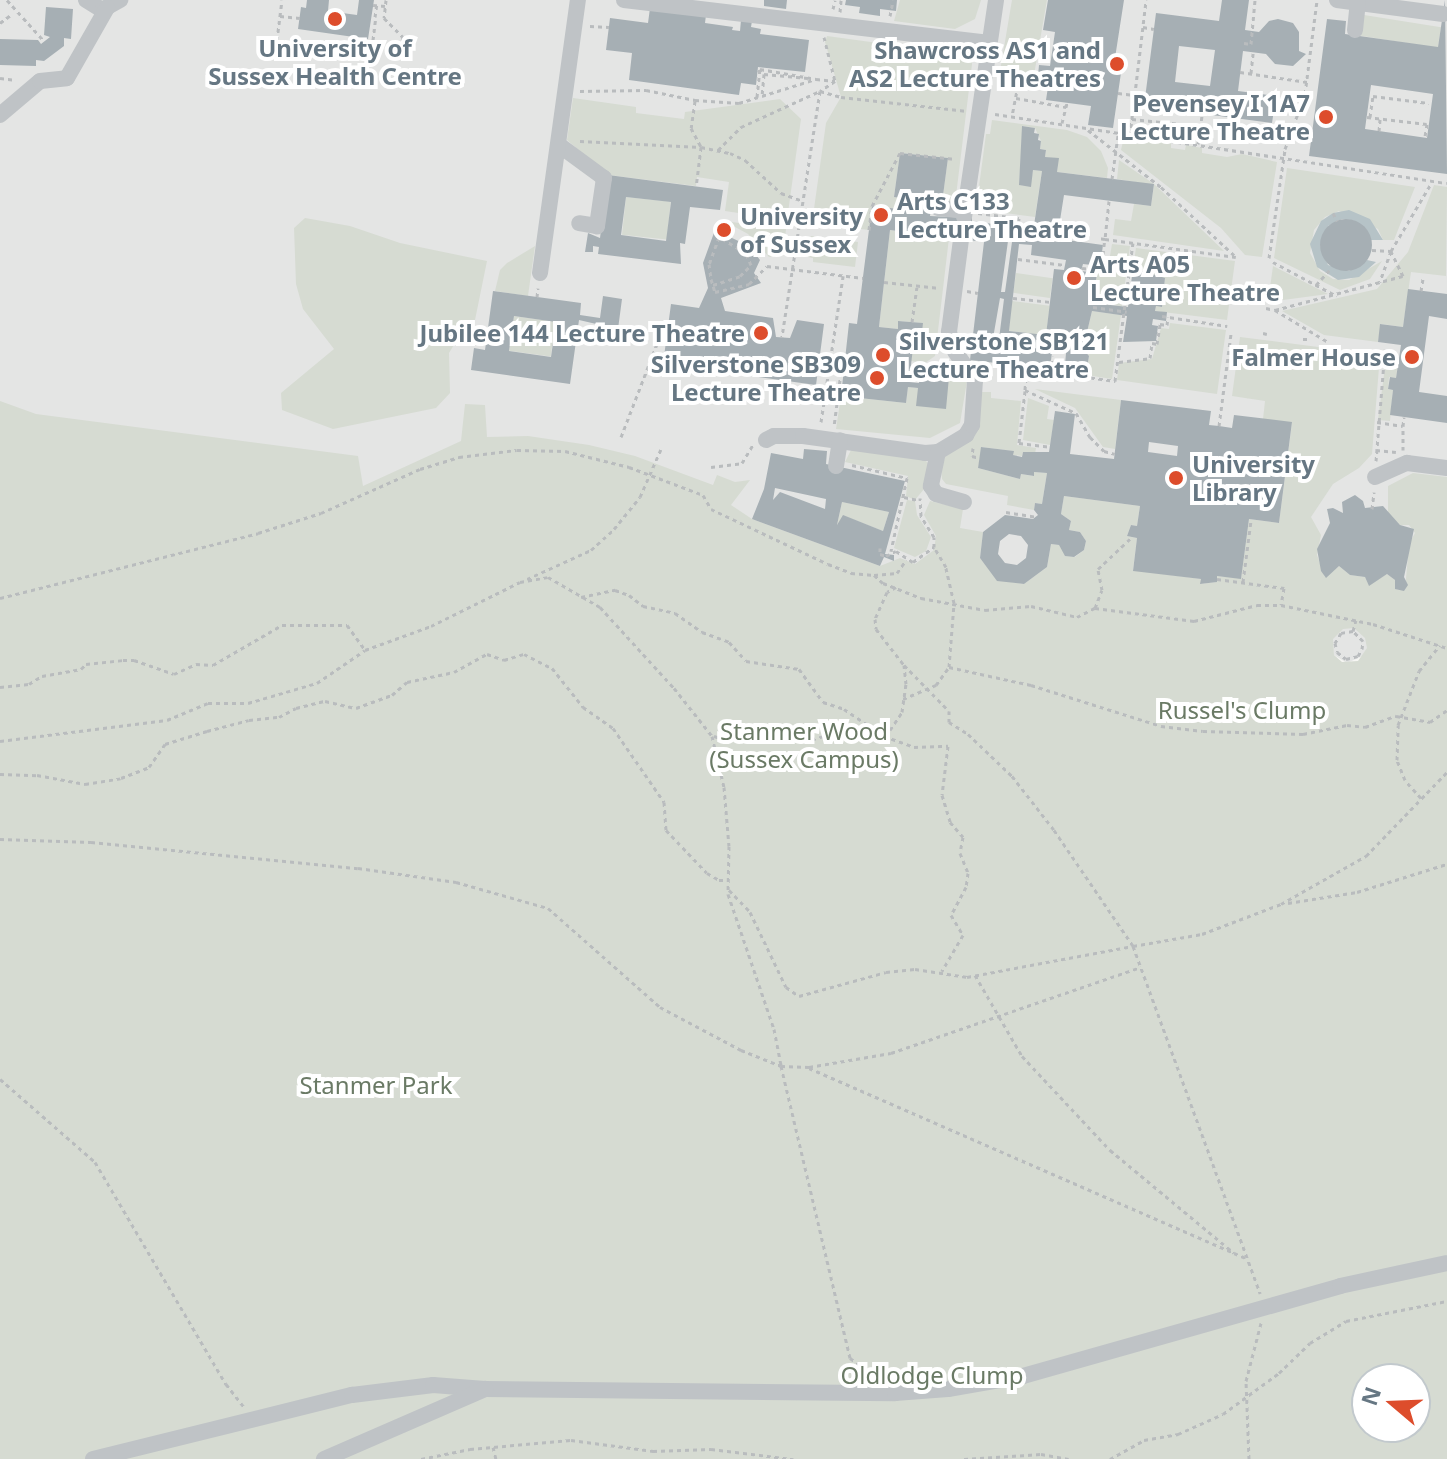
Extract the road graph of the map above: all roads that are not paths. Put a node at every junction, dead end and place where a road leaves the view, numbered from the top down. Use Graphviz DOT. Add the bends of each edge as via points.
graph roads {
  1 [pos="578,0"];
  2 [pos="624,0"];
  3 [pos="996,0"];
  4 [pos="1337,0"];
  5 [pos="1358,3"];
  6 [pos="102,4"];
  7 [pos="1443,14"];
  8 [pos="1355,30"];
  9 [pos="989,43"];
  10 [pos="1,111"];
  11 [pos="564,148"];
  12 [pos="938,208"];
  13 [pos="579,223"];
  14 [pos="961,239"];
  15 [pos="540,278"];
  16 [pos="761,439"];
  17 [pos="831,439"];
  18 [pos="938,452"];
  19 [pos="836,464"];
  20 [pos="1447,468"];
  21 [pos="1375,477"];
  22 [pos="964,502"];
  23 [pos="1447,1263"];
  24 [pos="433,1385"];
  25 [pos="485,1389"];
  26 [pos="437,1410"];
  27 [pos="93,1459"];
  28 [pos="324,1459"];
  1 -- 11 [label="street"];
  2 -- 9 [label="street"];
  3 -- 9 [label="street"];
  4 -- 5 [label="street"];
  5 -- 7 [label="street"];
  5 -- 8 [label="street"];
  6 -- 10 [label="street" via="67,78 40,81"];
  9 -- 12 [label="street" via="969,214"];
  11 -- 13 [label="street" via="604,178 597,226"];
  11 -- 15 [label="street"];
  14 -- 18 [label="street" via="950,339 976,386 970,431"];
  16 -- 17 [label="street"];
  17 -- 18 [label="street"];
  17 -- 19 [label="street"];
  18 -- 22 [label="street" via="931,486 936,494"];
  20 -- 21 [label="street" via="1407,463"];
  23 -- 25 [label="street" via="1265,1307 1023,1376 930,1392"];
  24 -- 25 [label="street"];
  24 -- 26 [label="street"];
  24 -- 27 [label="street" via="352,1395"];
  25 -- 26 [label="street"];
  26 -- 28 [label="street"];
}
